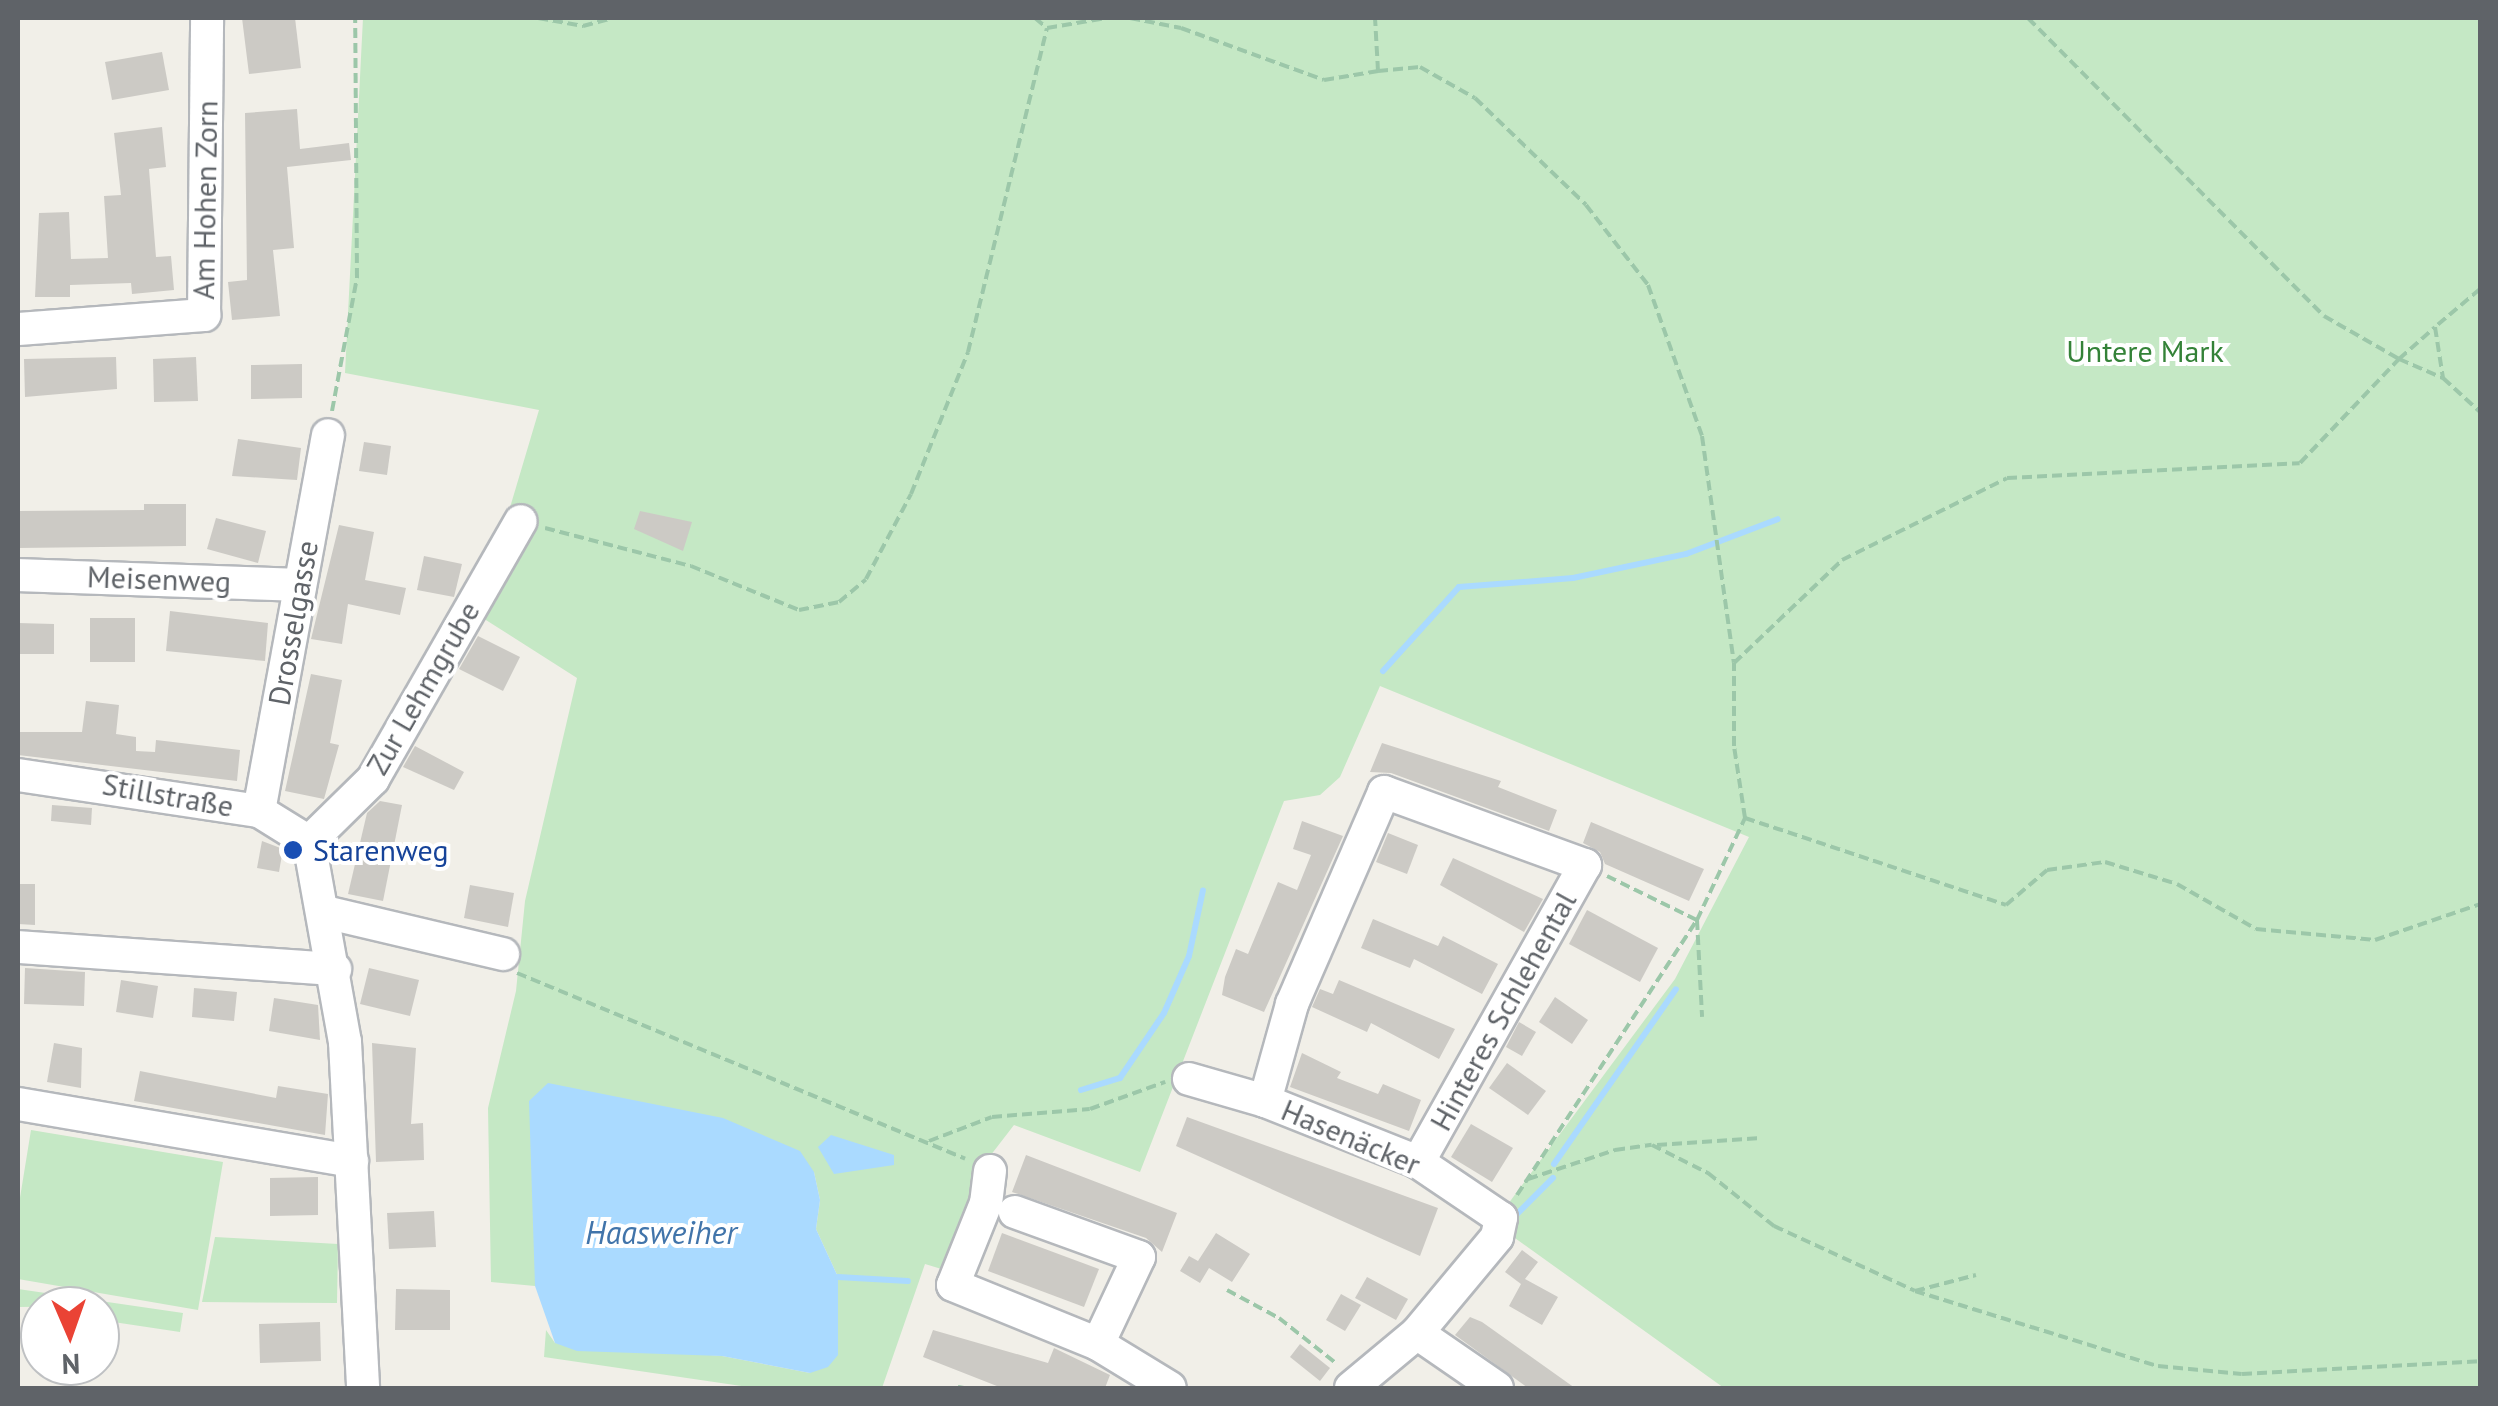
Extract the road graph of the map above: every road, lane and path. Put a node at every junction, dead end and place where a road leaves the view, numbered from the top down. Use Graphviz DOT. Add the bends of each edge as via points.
graph roads {
  1 [pos="206,18"];
  2 [pos="354,18"];
  3 [pos="538,18"];
  4 [pos="612,18"];
  5 [pos="1035,18"];
  6 [pos="1106,18"];
  7 [pos="1130,18"];
  8 [pos="1375,18"];
  9 [pos="2028,18"];
  10 [pos="1047,28"];
  11 [pos="1378,71"];
  12 [pos="2480,289"];
  13 [pos="2435,327"];
  14 [pos="18,329"];
  15 [pos="2399,359"];
  16 [pos="2443,378"];
  17 [pos="2480,412"];
  18 [pos="328,435"];
  19 [pos="521,521"];
  20 [pos="18,575"];
  21 [pos="300,585"];
  22 [pos="1734,663"];
  23 [pos="18,775"];
  24 [pos="259,811"];
  25 [pos="1745,818"];
  26 [pos="310,842"];
  27 [pos="1584,866"];
  28 [pos="2480,904"];
  29 [pos="325,912"];
  30 [pos="1697,920"];
  31 [pos="18,947"];
  32 [pos="503,954"];
  33 [pos="335,970"];
  34 [pos="1702,1017"];
  35 [pos="1189,1080"];
  36 [pos="1265,1102"];
  37 [pos="18,1104"];
  38 [pos="1761,1138"];
  39 [pos="930,1141"];
  40 [pos="1652,1145"];
  41 [pos="352,1162"];
  42 [pos="1418,1162"];
  43 [pos="990,1171"];
  44 [pos="1528,1178"];
  45 [pos="1015,1212"];
  46 [pos="1502,1218"];
  47 [pos="1976,1274"];
  48 [pos="1228,1290"];
  49 [pos="1915,1291"];
  50 [pos="1417,1333"];
  51 [pos="1098,1344"];
  52 [pos="2480,1361"];
  53 [pos="1354,1387"];
  54 [pos="362,1388"];
  55 [pos="1170,1388"];
  56 [pos="1497,1388"];
  1 -- 14 [label="street, Am Hohen Zorn" via="204,316"];
  2 -- 18 [label="path" via="356,278"];
  3 -- 4 [label="path" via="584,26"];
  5 -- 10 [label="path"];
  6 -- 10 [label="path"];
  7 -- 11 [label="path" via="1181,28 1324,80"];
  8 -- 11 [label="path"];
  9 -- 15 [label="path" via="2324,316"];
  10 -- 19 [label="path" via="968,352 911,494 866,580 838,602 799,610 691,566"];
  11 -- 22 [label="path" via="1420,67 1475,98 1586,206 1648,285 1702,436"];
  12 -- 13 [label="path"];
  13 -- 15 [label="path"];
  13 -- 16 [label="path"];
  15 -- 16 [label="path"];
  15 -- 22 [label="path" via="2300,464 2007,478 1842,560"];
  16 -- 17 [label="path"];
  18 -- 21 [label="street, Drosselgasse"];
  19 -- 26 [label="street, Zur Lehmgrube" via="373,779"];
  20 -- 21 [label="street, Meisenweg"];
  21 -- 24 [label="street, Drosselgasse"];
  22 -- 25 [label="path" via="1734,746"];
  23 -- 24 [label="street, Stillstraße"];
  24 -- 26 [label="street, Stillstraße"];
  25 -- 28 [label="path" via="2006,905 2047,870 2104,862 2177,884 2256,929 2375,940"];
  25 -- 30 [label="path"];
  26 -- 29 [label="street"];
  27 -- 30 [label="path"];
  27 -- 36 [label="street, Hinteres Schlehental" via="1384,792 1292,1004"];
  27 -- 42 [label="street, Hinteres Schlehental"];
  29 -- 32 [label="street"];
  29 -- 33 [label="street"];
  30 -- 34 [label="path"];
  30 -- 44 [label="path"];
  31 -- 33 [label="street"];
  32 -- 39 [label="path" via="527,982"];
  33 -- 41 [label="street"];
  35 -- 36 [label="street, Hasenäcker"];
  35 -- 39 [label="path" via="1077,1111 992,1117"];
  36 -- 42 [label="street, Hasenäcker"];
  37 -- 41 [label="street"];
  38 -- 40 [label="path"];
  39 -- 43 [label="path"];
  40 -- 44 [label="path"];
  40 -- 49 [label="path" via="1708,1173 1774,1226"];
  41 -- 54 [label="street"];
  42 -- 46 [label="street, Hasenäcker"];
  43 -- 51 [label="street" via="986,1202 953,1285"];
  44 -- 46 [label="path"];
  45 -- 51 [label="street" via="1139,1258"];
  46 -- 50 [label="street" via="1497,1238"];
  47 -- 49 [label="path"];
  48 -- 53 [label="path" via="1279,1318"];
  49 -- 52 [label="path" via="2158,1366 2211,1374"];
  50 -- 53 [label="street"];
  50 -- 56 [label="street"];
  51 -- 55 [label="street"];
}
